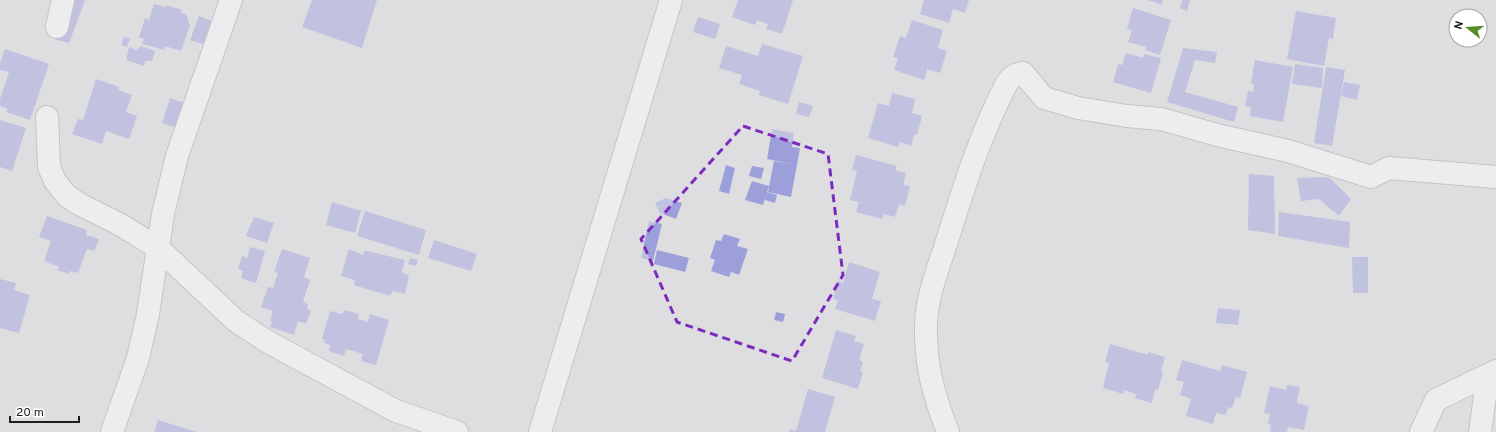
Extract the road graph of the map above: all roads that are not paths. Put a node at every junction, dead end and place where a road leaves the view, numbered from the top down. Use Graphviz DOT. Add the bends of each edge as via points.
graph roads {
  1 [pos="63,0"];
  2 [pos="232,0"];
  3 [pos="671,0"];
  4 [pos="57,27"];
  5 [pos="47,117"];
  6 [pos="1496,177"];
  7 [pos="158,248"];
  8 [pos="1492,373"];
  9 [pos="112,432"];
  10 [pos="457,432"];
  11 [pos="540,432"];
  12 [pos="948,432"];
  13 [pos="1421,432"];
  14 [pos="1480,432"];
  1 -- 4 [label="street"];
  2 -- 7 [label="street" via="177,156"];
  3 -- 11 [label="street"];
  5 -- 7 [label="street" via="49,167 60,188 75,202 121,225"];
  6 -- 12 [label="street" via="1389,168 1371,177 1288,151 1161,119 1078,108 1044,98 1023,73 1012,76 985,131 960,198 933,285 926,322 929,372 934,396"];
  7 -- 9 [label="street" via="141,343"];
  7 -- 10 [label="street" via="236,321 268,342 396,411"];
  8 -- 13 [label="street" via="1436,400"];
  8 -- 14 [label="street"];
}
